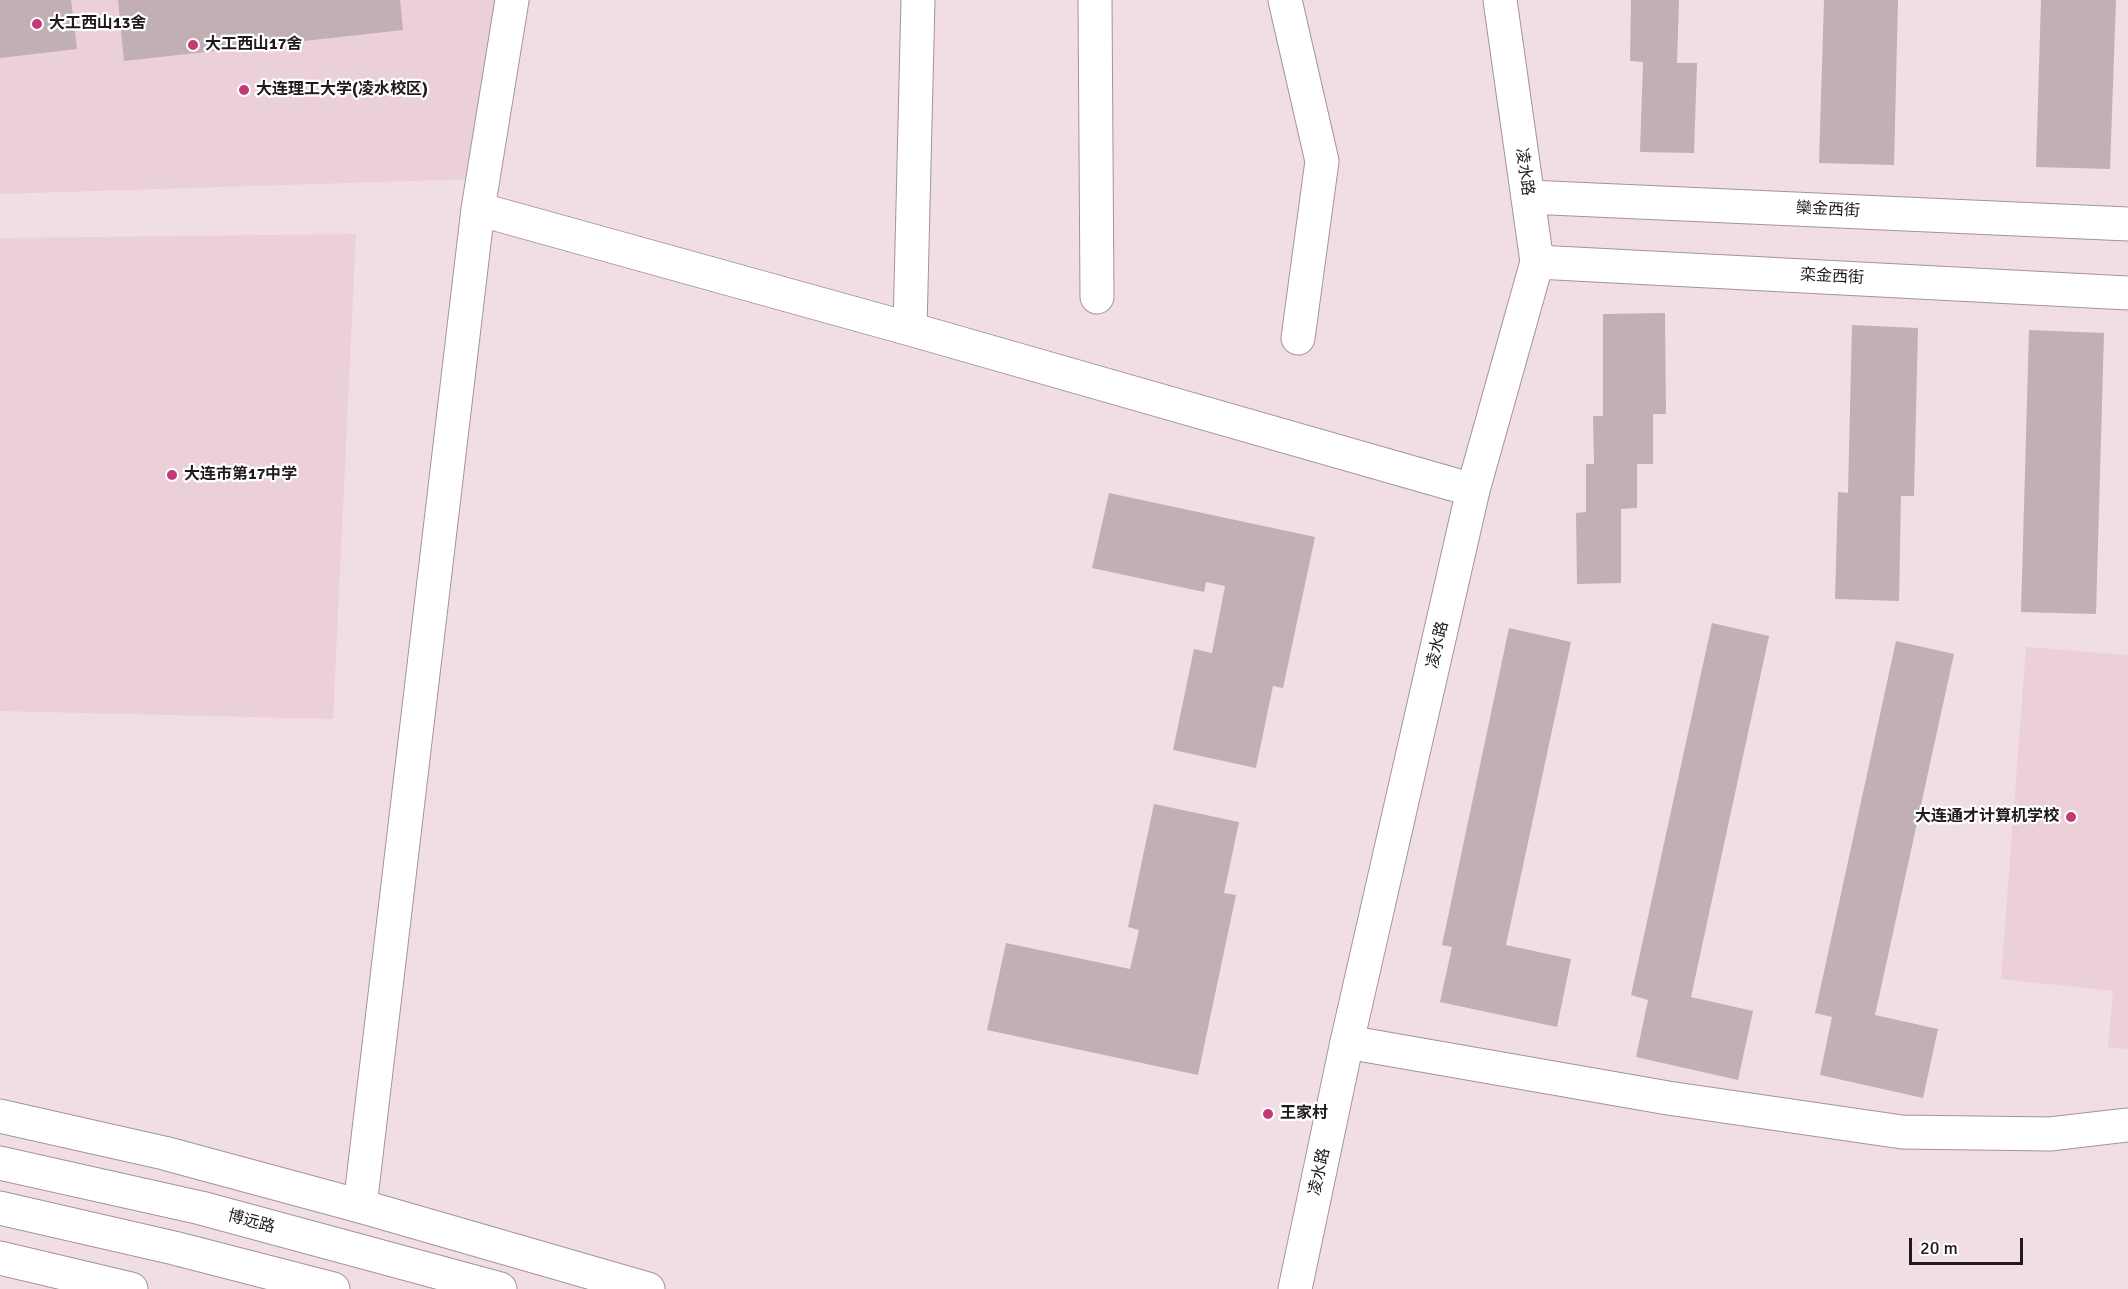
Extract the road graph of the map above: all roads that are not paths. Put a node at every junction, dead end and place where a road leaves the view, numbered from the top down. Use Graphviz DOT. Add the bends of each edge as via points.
graph roads {
  1 [pos="512,0"];
  2 [pos="918,0"];
  3 [pos="1095,0"];
  4 [pos="1285,0"];
  5 [pos="1500,0"];
  6 [pos="1528,197"];
  7 [pos="478,209"];
  8 [pos="2128,224"];
  9 [pos="1537,262"];
  10 [pos="2128,293"];
  11 [pos="1097,297"];
  12 [pos="910,329"];
  13 [pos="1298,338"];
  14 [pos="1473,490"];
  15 [pos="1347,1042"];
  16 [pos="0,1116"];
  17 [pos="2128,1125"];
  18 [pos="0,1163"];
  19 [pos="360,1206"];
  20 [pos="0,1208"];
  21 [pos="0,1258"];
  22 [pos="131,1289"];
  23 [pos="333,1289"];
  24 [pos="500,1289"];
  25 [pos="648,1289"];
  26 [pos="1295,1289"];
  1 -- 7 [label="street"];
  2 -- 12 [label="street"];
  3 -- 11 [label="street"];
  4 -- 13 [label="street" via="1322,162"];
  5 -- 6 [label="street, 凌水路"];
  6 -- 8 [label="street, 欒金西街"];
  6 -- 9 [label="street, 凌水路"];
  7 -- 12 [label="street"];
  7 -- 19 [label="street"];
  9 -- 10 [label="street, 栾金西街"];
  9 -- 14 [label="street, 凌水路"];
  12 -- 14 [label="street"];
  14 -- 15 [label="street, 凌水路"];
  15 -- 17 [label="street" via="1668,1098 1902,1132 2050,1134"];
  15 -- 26 [label="street, 凌水路"];
  16 -- 19 [label="street" via="164,1153"];
  18 -- 24 [label="street, 博远路" via="201,1208"];
  19 -- 25 [label="street"];
  20 -- 23 [label="street"];
  21 -- 22 [label="street"];
}
